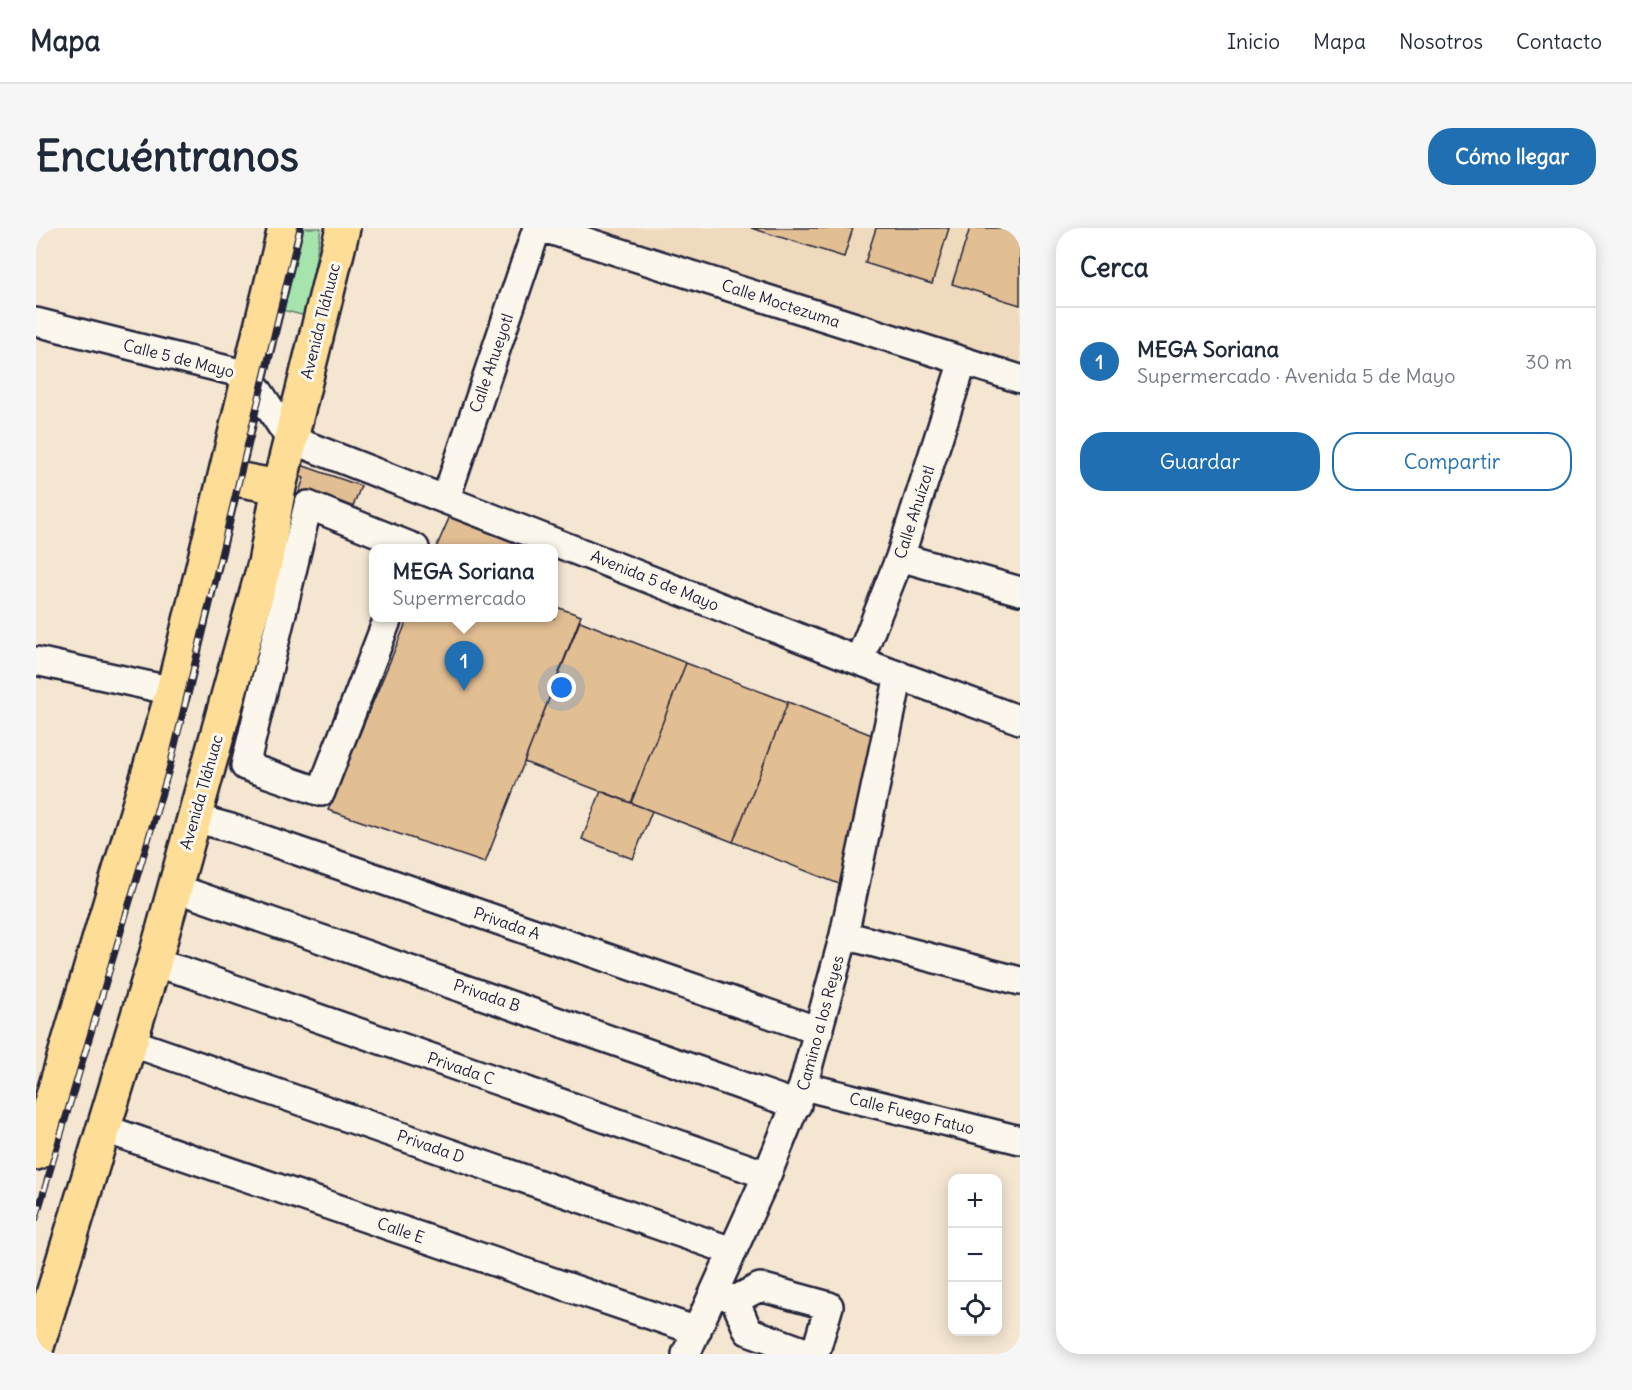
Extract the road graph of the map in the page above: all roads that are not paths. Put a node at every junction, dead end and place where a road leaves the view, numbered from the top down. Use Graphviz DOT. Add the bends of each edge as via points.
graph roads {
  1 [pos="285,228"];
  2 [pos="342,228"];
  3 [pos="537,228"];
  4 [pos="543,228"];
  5 [pos="36,322"];
  6 [pos="963,361"];
  7 [pos="248,375"];
  8 [pos="1020,379"];
  9 [pos="291,439"];
  10 [pos="226,477"];
  11 [pos="279,487"];
  12 [pos="446,498"];
  13 [pos="402,544"];
  14 [pos="900,557"];
  15 [pos="265,563"];
  16 [pos="1020,591"];
  17 [pos="282,613"];
  18 [pos="386,622"];
  19 [pos="36,661"];
  20 [pos="859,661"];
  21 [pos="267,670"];
  22 [pos="899,675"];
  23 [pos="173,691"];
  24 [pos="1020,720"];
  25 [pos="219,728"];
  26 [pos="194,818"];
  27 [pos="175,888"];
  28 [pos="844,935"];
  29 [pos="153,963"];
  30 [pos="1020,981"];
  31 [pos="819,1031"];
  32 [pos="130,1042"];
  33 [pos="800,1095"];
  34 [pos="105,1129"];
  35 [pos="1020,1140"];
  36 [pos="36,1153"];
  37 [pos="767,1175"];
  38 [pos="732,1251"];
  39 [pos="725,1296"];
  40 [pos="692,1343"];
  41 [pos="36,1350"];
  42 [pos="813,1354"];
  1 -- 7 [label="main road"];
  2 -- 9 [label="main road, Avenida Tláhuac"];
  3 -- 12 [label="street, Calle Ahueyotl"];
  4 -- 6 [label="street, Calle Moctezuma"];
  5 -- 7 [label="street, Calle 5 de Mayo"];
  6 -- 8 [label="street, Calle Moctezuma"];
  6 -- 14 [label="street, Calle Ahuízotl"];
  7 -- 9 [label="street, Calle 5 de Mayo"];
  7 -- 10 [label="main road"];
  9 -- 11 [label="main road, Avenida Tláhuac"];
  9 -- 12 [label="street, Avenida 5 de Mayo"];
  10 -- 11 [label="main road"];
  10 -- 23 [label="main road"];
  11 -- 15 [label="main road, Avenida Tláhuac"];
  12 -- 20 [label="street, Avenida 5 de Mayo"];
  13 -- 17 [label="street" via="308,505"];
  14 -- 16 [label="street"];
  14 -- 20 [label="street, Calle Ahuízotl"];
  15 -- 17 [label="street"];
  15 -- 25 [label="main road, Avenida Tláhuac"];
  17 -- 21 [label="street"];
  18 -- 21 [label="street" via="321,792 245,766"];
  19 -- 23 [label="street"];
  20 -- 22 [label="street, Avenida 5 de Mayo"];
  21 -- 25 [label="street"];
  22 -- 24 [label="street, Avenida 5 de Mayo"];
  22 -- 28 [label="street, Camino a los Reyes"];
  23 -- 36 [label="main road"];
  25 -- 26 [label="main road, Avenida Tláhuac"];
  26 -- 27 [label="main road, Avenida Tláhuac"];
  26 -- 31 [label="street, Privada A"];
  27 -- 29 [label="main road, Avenida Tláhuac"];
  27 -- 33 [label="street, Privada B"];
  28 -- 30 [label="street"];
  28 -- 31 [label="street, Camino a los Reyes"];
  29 -- 32 [label="main road, Avenida Tláhuac"];
  29 -- 37 [label="street, Privada C"];
  31 -- 33 [label="street, Camino a los Reyes"];
  32 -- 34 [label="main road, Avenida Tláhuac"];
  32 -- 38 [label="street, Privada D"];
  33 -- 35 [label="street, Calle Fuego Fatuo"];
  33 -- 37 [label="street, Camino a los Reyes"];
  34 -- 40 [label="street, Calle E"];
  34 -- 41 [label="main road, Avenida Tláhuac"];
  37 -- 38 [label="street, Camino a los Reyes"];
  38 -- 39 [label="street, Camino a los Reyes"];
  39 -- 40 [label="street, Camino a los Reyes"];
  39 -- 42 [label="street" via="748,1331"];
  39 -- 42 [label="street" via="760,1287 829,1306"];
}
